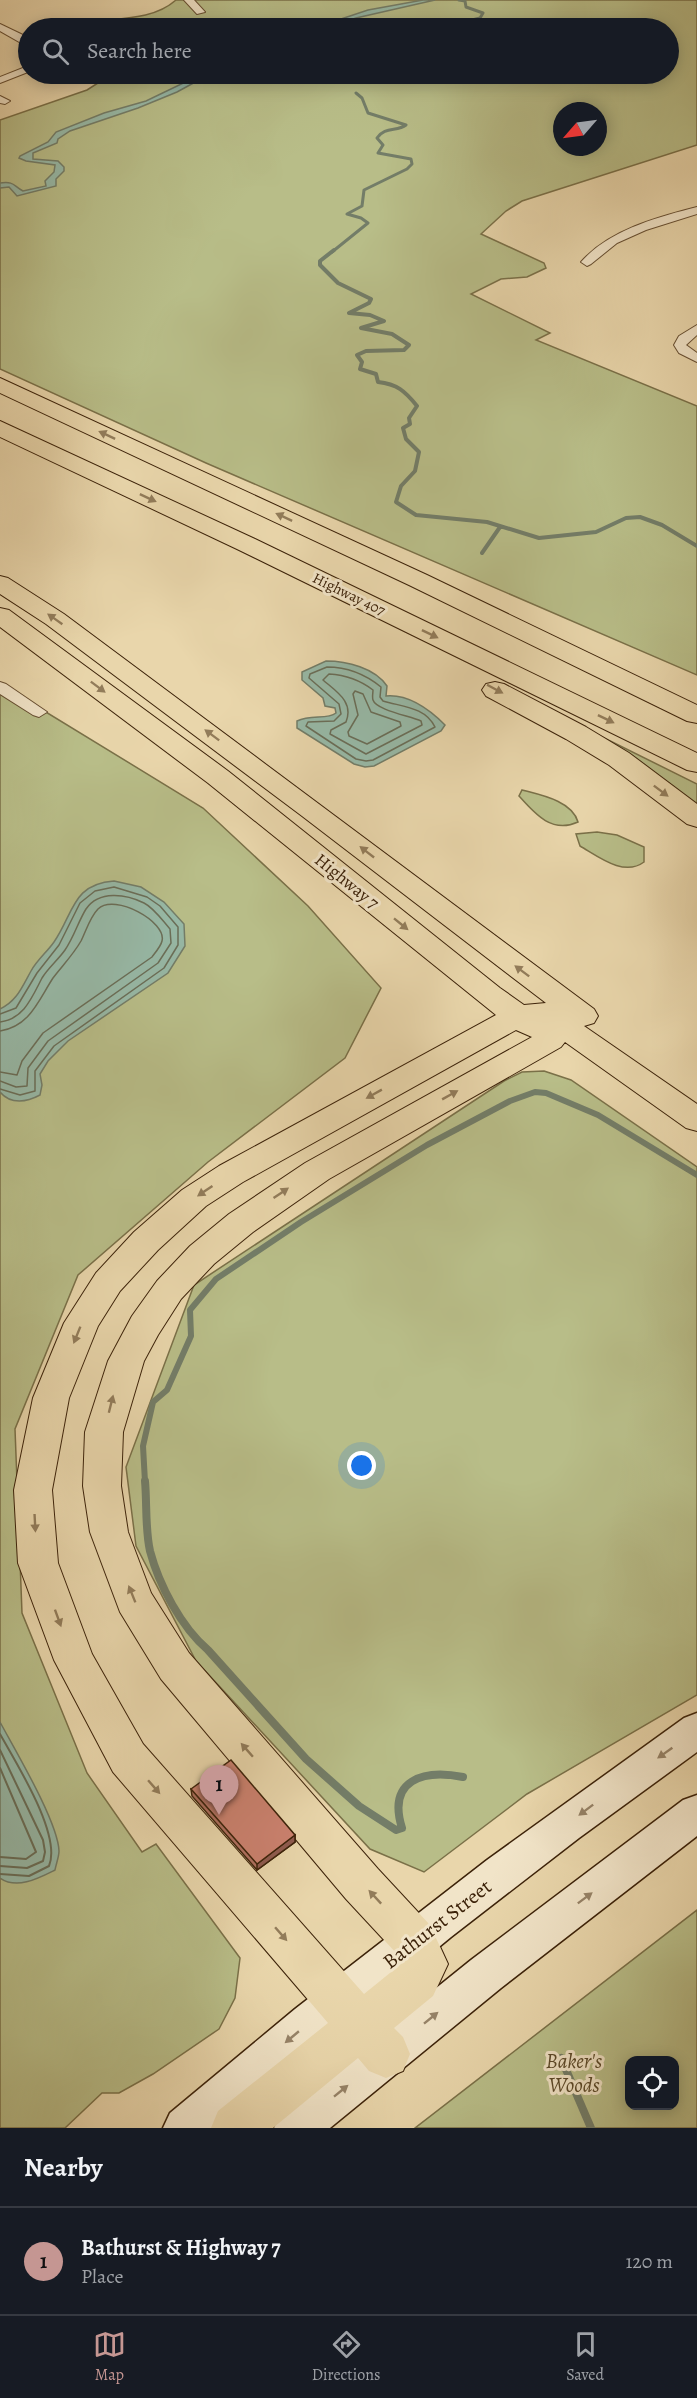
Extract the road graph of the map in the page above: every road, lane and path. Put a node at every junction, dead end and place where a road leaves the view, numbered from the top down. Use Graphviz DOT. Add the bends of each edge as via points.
graph roads {
  1 [pos="189,0"];
  2 [pos="201,12"];
  3 [pos="0,27"];
  4 [pos="18,36"];
  5 [pos="18,73"];
  6 [pos="0,80"];
  7 [pos="697,210"];
  8 [pos="587,262"];
  9 [pos="697,329"];
  10 [pos="697,357"];
  11 [pos="0,385"];
  12 [pos="0,428"];
  13 [pos="337,542"];
  14 [pos="246,544"];
  15 [pos="0,583"];
  16 [pos="0,615"];
  17 [pos="0,687"];
  18 [pos="697,692"];
  19 [pos="39,712"];
  20 [pos="697,715"];
  21 [pos="697,764"];
  22 [pos="697,818"];
  23 [pos="518,1016"];
  24 [pos="560,1024"];
  25 [pos="697,1095"];
  26 [pos="697,1120"];
  27 [pos="697,1142"];
  28 [pos="697,1730"];
  29 [pos="697,1813"];
  30 [pos="414,1940"];
  31 [pos="361,2027"];
  32 [pos="185,2128"];
  33 [pos="235,2128"];
  34 [pos="296,2128"];
  1 -- 2 [label="street"];
  3 -- 4 [label="street"];
  5 -- 6 [label="street"];
  7 -- 8 [label="street" via="613,241"];
  9 -- 10 [label="street" via="680,345"];
  13 -- 11 [label="highway, one-way"];
  12 -- 14 [label="highway, Highway 407, one-way"];
  13 -- 18 [label="highway" via="482,598"];
  13 -- 20 [label="highway"];
  14 -- 21 [label="highway, Highway 407, one-way"];
  14 -- 22 [label="highway, one-way" via="311,591 576,732"];
  24 -- 15 [label="main road, Highway 7, one-way" via="312,810 55,619"];
  16 -- 23 [label="main road, Highway 7, one-way" via="219,777"];
  17 -- 19 [label="street"];
  23 -- 24 [label="main road, Highway 7"];
  23 -- 31 [label="main road, one-way" via="231,1174 194,1198 146,1240 108,1282 82,1323 51,1398 33,1490 38,1563 74,1660 129,1758"];
  24 -- 25 [label="main road, Highway 7"];
  24 -- 26 [label="main road"];
  24 -- 27 [label="main road, Highway 7"];
  30 -- 24 [label="main road, one-way" via="175,1666 134,1600 109,1532 102,1486 104,1432 122,1372 145,1326 169,1290 202,1255 317,1170"];
  28 -- 30 [label="main road, Bathurst Street, one-way"];
  31 -- 29 [label="main road, one-way" via="486,1974"];
  30 -- 31 [label="main road" via="425,1964 417,1980"];
  31 -- 32 [label="main road, one-way"];
  31 -- 33 [label="main road"];
  34 -- 31 [label="main road, one-way"];
}
